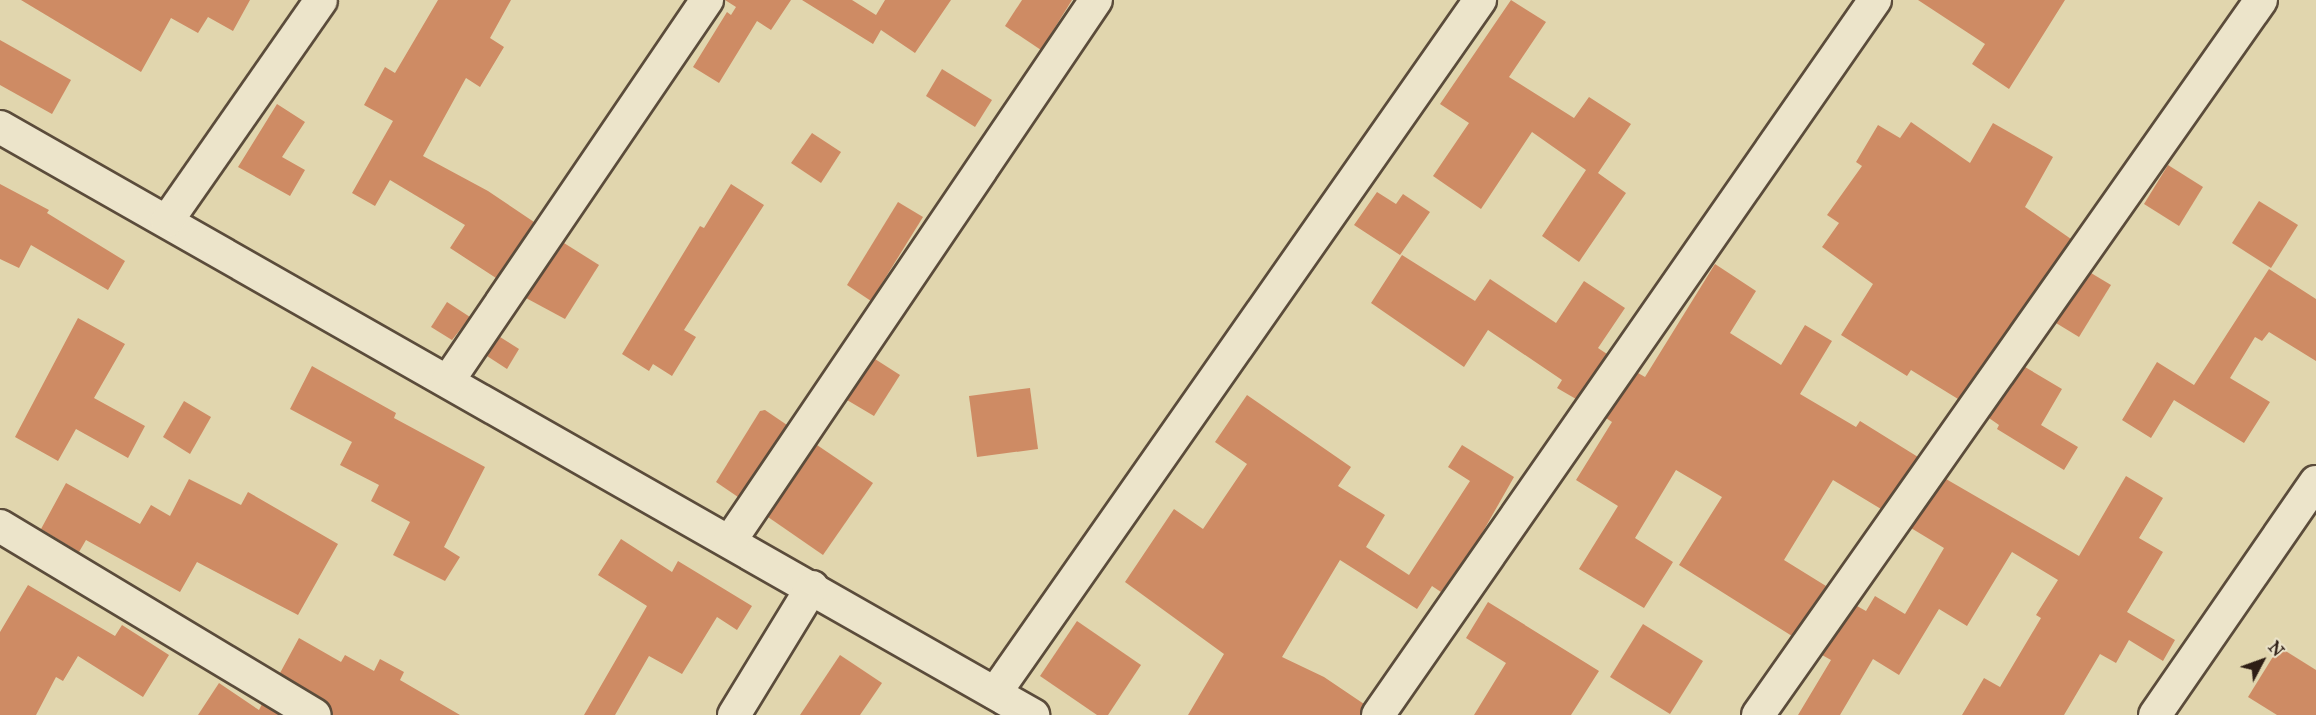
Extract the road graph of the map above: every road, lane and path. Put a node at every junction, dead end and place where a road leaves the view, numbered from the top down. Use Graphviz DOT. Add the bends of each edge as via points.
graph roads {
  1 [pos="321,0"];
  2 [pos="707,0"];
  3 [pos="1096,0"];
  4 [pos="1480,0"];
  5 [pos="1875,0"];
  6 [pos="2261,0"];
  7 [pos="0,127"];
  8 [pos="167,221"];
  9 [pos="448,381"];
  10 [pos="2316,482"];
  11 [pos="0,526"];
  12 [pos="730,541"];
  13 [pos="812,587"];
  14 [pos="995,693"];
  15 [pos="315,715"];
  16 [pos="734,715"];
  17 [pos="1033,715"];
  18 [pos="1378,715"];
  19 [pos="1758,715"];
  20 [pos="2155,715"];
  1 -- 8 [label="street"];
  2 -- 9 [label="street"];
  3 -- 12 [label="street"];
  4 -- 14 [label="street"];
  5 -- 18 [label="street"];
  6 -- 19 [label="street"];
  7 -- 8 [label="street"];
  8 -- 9 [label="street"];
  9 -- 12 [label="street"];
  10 -- 20 [label="street"];
  11 -- 15 [label="street"];
  12 -- 13 [label="street"];
  13 -- 14 [label="street"];
  13 -- 16 [label="street"];
  14 -- 17 [label="street"];
}
